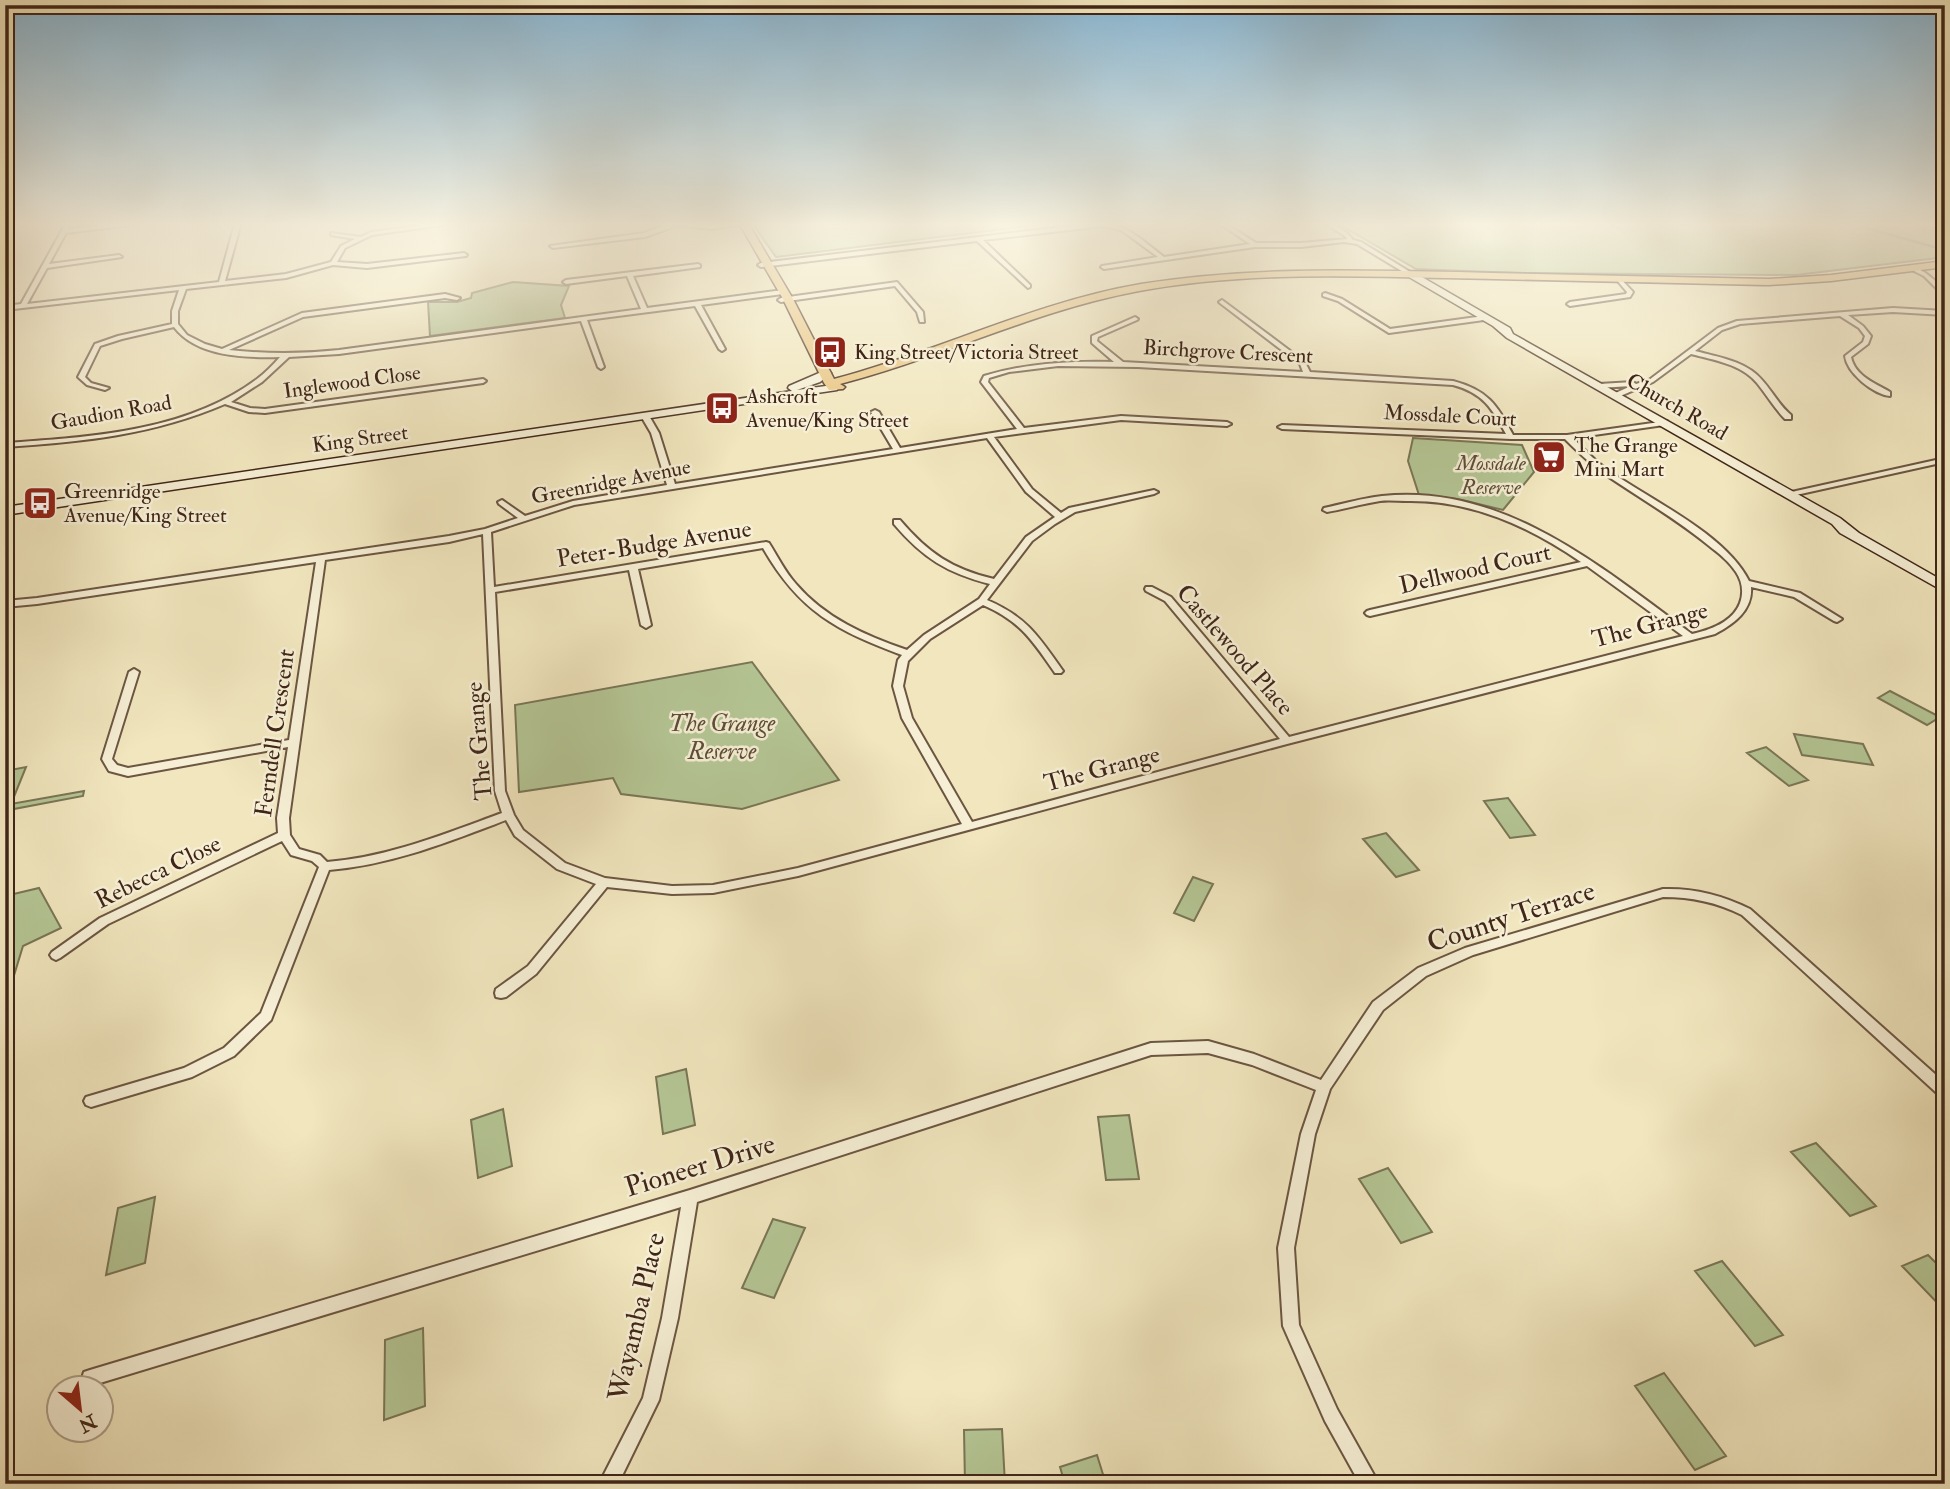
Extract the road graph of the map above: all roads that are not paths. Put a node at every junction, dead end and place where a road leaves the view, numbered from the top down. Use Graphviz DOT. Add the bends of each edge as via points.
graph roads {
  1 [pos="31,292"];
  2 [pos="143,292"];
  3 [pos="182,292"];
  4 [pos="637,292"];
  5 [pos="779,292"];
  6 [pos="841,292"];
  7 [pos="904,292"];
  8 [pos="1127,292"];
  9 [pos="1441,292"];
  10 [pos="1630,292"];
  11 [pos="1325,295"];
  12 [pos="457,298"];
  13 [pos="784,301"];
  14 [pos="1222,302"];
  15 [pos="697,304"];
  16 [pos="1570,304"];
  17 [pos="1945,304"];
  18 [pos="23,306"];
  19 [pos="5,308"];
  20 [pos="645,311"];
  21 [pos="1840,313"];
  22 [pos="1943,313"];
  23 [pos="1484,318"];
  24 [pos="583,319"];
  25 [pos="1135,319"];
  26 [pos="922,321"];
  27 [pos="176,325"];
  28 [pos="986,332"];
  29 [pos="722,349"];
  30 [pos="224,350"];
  31 [pos="1690,352"];
  32 [pos="287,355"];
  33 [pos="1121,364"];
  34 [pos="601,367"];
  35 [pos="1307,374"];
  36 [pos="864,375"];
  37 [pos="834,379"];
  38 [pos="484,381"];
  39 [pos="1643,384"];
  40 [pos="1600,386"];
  41 [pos="104,388"];
  42 [pos="1887,394"];
  43 [pos="1615,395"];
  44 [pos="225,402"];
  45 [pos="720,405"];
  46 [pos="875,412"];
  47 [pos="650,415"];
  48 [pos="1788,417"];
  49 [pos="1660,421"];
  50 [pos="1227,425"];
  51 [pos="1282,427"];
  52 [pos="1023,430"];
  53 [pos="989,435"];
  54 [pos="1511,437"];
  55 [pos="1567,437"];
  56 [pos="5,445"];
  57 [pos="898,450"];
  58 [pos="1945,460"];
  59 [pos="672,487"];
  60 [pos="1154,492"];
  61 [pos="1787,495"];
  62 [pos="502,502"];
  63 [pos="1326,510"];
  64 [pos="5,512"];
  65 [pos="522,517"];
  66 [pos="1060,517"];
  67 [pos="897,522"];
  68 [pos="487,531"];
  69 [pos="321,559"];
  70 [pos="1589,563"];
  71 [pos="633,568"];
  72 [pos="994,582"];
  73 [pos="1746,583"];
  74 [pos="1945,588"];
  75 [pos="1150,589"];
  76 [pos="490,590"];
  77 [pos="982,601"];
  78 [pos="5,604"];
  79 [pos="1370,613"];
  80 [pos="1837,619"];
  81 [pos="646,625"];
  82 [pos="1690,637"];
  83 [pos="908,654"];
  84 [pos="1058,671"];
  85 [pos="134,672"];
  86 [pos="1287,741"];
  87 [pos="293,743"];
  88 [pos="508,815"];
  89 [pos="969,827"];
  90 [pos="284,835"];
  91 [pos="325,866"];
  92 [pos="604,882"];
  93 [pos="55,955"];
  94 [pos="501,993"];
  95 [pos="1324,1087"];
  96 [pos="1945,1092"];
  97 [pos="91,1101"];
  98 [pos="690,1197"];
  99 [pos="103,1374"];
  100 [pos="608,1484"];
  101 [pos="1370,1484"];
  1 -- 18 [label="street"];
  2 -- 18 [label="street"];
  3 -- 27 [label="street"];
  4 -- 20 [label="street"];
  5 -- 13 [label="main road"];
  6 -- 13 [label="street"];
  7 -- 26 [label="street"];
  8 -- 28 [label="main road, King Street" via="1075,303"];
  9 -- 23 [label="main road, Church Road"];
  10 -- 16 [label="street"];
  11 -- 23 [label="street" via="1388,333"];
  12 -- 30 [label="street" via="302,315"];
  13 -- 15 [label="street" via="738,298"];
  13 -- 37 [label="main road"];
  14 -- 35 [label="street" via="1303,363"];
  15 -- 20 [label="street"];
  15 -- 29 [label="street"];
  17 -- 22 [label="street"];
  18 -- 19 [label="street"];
  20 -- 24 [label="street"];
  21 -- 22 [label="street"];
  21 -- 31 [label="street" via="1739,322 1720,329"];
  21 -- 42 [label="street" via="1868,336 1866,343 1848,356 1849,365"];
  23 -- 40 [label="main road, Church Road"];
  24 -- 32 [label="street"];
  24 -- 34 [label="street"];
  25 -- 33 [label="street" via="1095,336 1094,342"];
  27 -- 30 [label="street" via="190,339"];
  27 -- 41 [label="street" via="97,345 81,377"];
  28 -- 36 [label="main road, King Street"];
  28 -- 37 [label="main road, King Street" via="903,369"];
  30 -- 32 [label="street"];
  31 -- 39 [label="street"];
  31 -- 48 [label="street" via="1749,373"];
  32 -- 44 [label="street, Gaudion Road" via="263,380"];
  33 -- 35 [label="street, Birchgrove Crescent"];
  33 -- 52 [label="street, Birchgrove Crescent" via="1041,367 986,377 984,382"];
  35 -- 54 [label="street, Birchgrove Crescent" via="1468,386 1492,403"];
  36 -- 37 [label="main road, King Street"];
  36 -- 37 [label="main road" via="839,369"];
  37 -- 45 [label="main road, King Street"];
  37 -- 45 [label="main road, King Street"];
  38 -- 44 [label="street, Inglewood Close" via="272,411"];
  39 -- 40 [label="street"];
  39 -- 43 [label="street"];
  40 -- 43 [label="main road, Church Road"];
  43 -- 49 [label="main road, Church Road"];
  44 -- 56 [label="street, Gaudion Road" via="136,430"];
  45 -- 47 [label="main road, King Street"];
  46 -- 57 [label="street"];
  47 -- 59 [label="street"];
  47 -- 64 [label="main road, King Street"];
  49 -- 55 [label="street, Mossdale Court"];
  49 -- 61 [label="main road, Church Road"];
  50 -- 52 [label="street, Greenridge Avenue" via="1121,418"];
  51 -- 54 [label="street, Mossdale Court"];
  52 -- 53 [label="street, Greenridge Avenue"];
  53 -- 57 [label="street, Greenridge Avenue"];
  53 -- 66 [label="street" via="1030,493"];
  54 -- 55 [label="street, Mossdale Court"];
  55 -- 73 [label="street" via="1601,469 1707,539"];
  57 -- 59 [label="street, Greenridge Avenue"];
  58 -- 61 [label="street"];
  59 -- 65 [label="street, Greenridge Avenue" via="573,503"];
  60 -- 66 [label="street" via="1100,502"];
  61 -- 74 [label="main road, Church Road"];
  62 -- 65 [label="street"];
  63 -- 70 [label="street" via="1399,496 1458,502 1510,517"];
  65 -- 68 [label="street, Greenridge Avenue"];
  66 -- 72 [label="street" via="1030,539"];
  67 -- 72 [label="street" via="915,544 947,568"];
  68 -- 69 [label="street, Greenridge Avenue"];
  68 -- 76 [label="street, The Grange"];
  69 -- 78 [label="street, Greenridge Avenue"];
  69 -- 87 [label="street, Ferndell Crescent"];
  70 -- 79 [label="street, Dellwood Court"];
  70 -- 82 [label="street"];
  71 -- 76 [label="street, Peter-Budge Avenue"];
  71 -- 81 [label="street"];
  71 -- 83 [label="street, Peter-Budge Avenue" via="766,545 808,604 860,638"];
  72 -- 77 [label="street"];
  73 -- 80 [label="street" via="1797,595"];
  73 -- 82 [label="street, The Grange" via="1742,609 1729,624"];
  75 -- 86 [label="street, Castlewood Place" via="1168,599"];
  76 -- 88 [label="street, The Grange" via="498,770"];
  77 -- 83 [label="street"];
  77 -- 84 [label="street" via="1010,612 1025,625"];
  82 -- 86 [label="street, The Grange"];
  83 -- 89 [label="street" via="898,686 907,718"];
  85 -- 87 [label="street" via="107,759 113,768 128,772"];
  86 -- 89 [label="street, The Grange"];
  87 -- 90 [label="street, Ferndell Crescent"];
  88 -- 91 [label="street" via="406,853"];
  88 -- 92 [label="street, The Grange" via="519,833 561,866"];
  89 -- 92 [label="street, The Grange" via="713,889 672,890"];
  90 -- 91 [label="street, Ferndell Crescent" via="295,852"];
  90 -- 93 [label="street, Rebecca Close" via="104,921"];
  91 -- 97 [label="street" via="266,1016 229,1052 187,1073"];
  92 -- 94 [label="street" via="533,970"];
  95 -- 96 [label="street, County Terrace" via="1378,1006 1422,972 1468,951 1663,893 1690,892 1718,897 1746,912"];
  95 -- 98 [label="street, Pioneer Drive" via="1209,1047 1151,1049"];
  95 -- 101 [label="street, County Terrace" via="1308,1135 1286,1248 1291,1326 1331,1415"];
  98 -- 99 [label="street, Pioneer Drive"];
  98 -- 100 [label="street, Wayamba Place" via="651,1400"];
}
